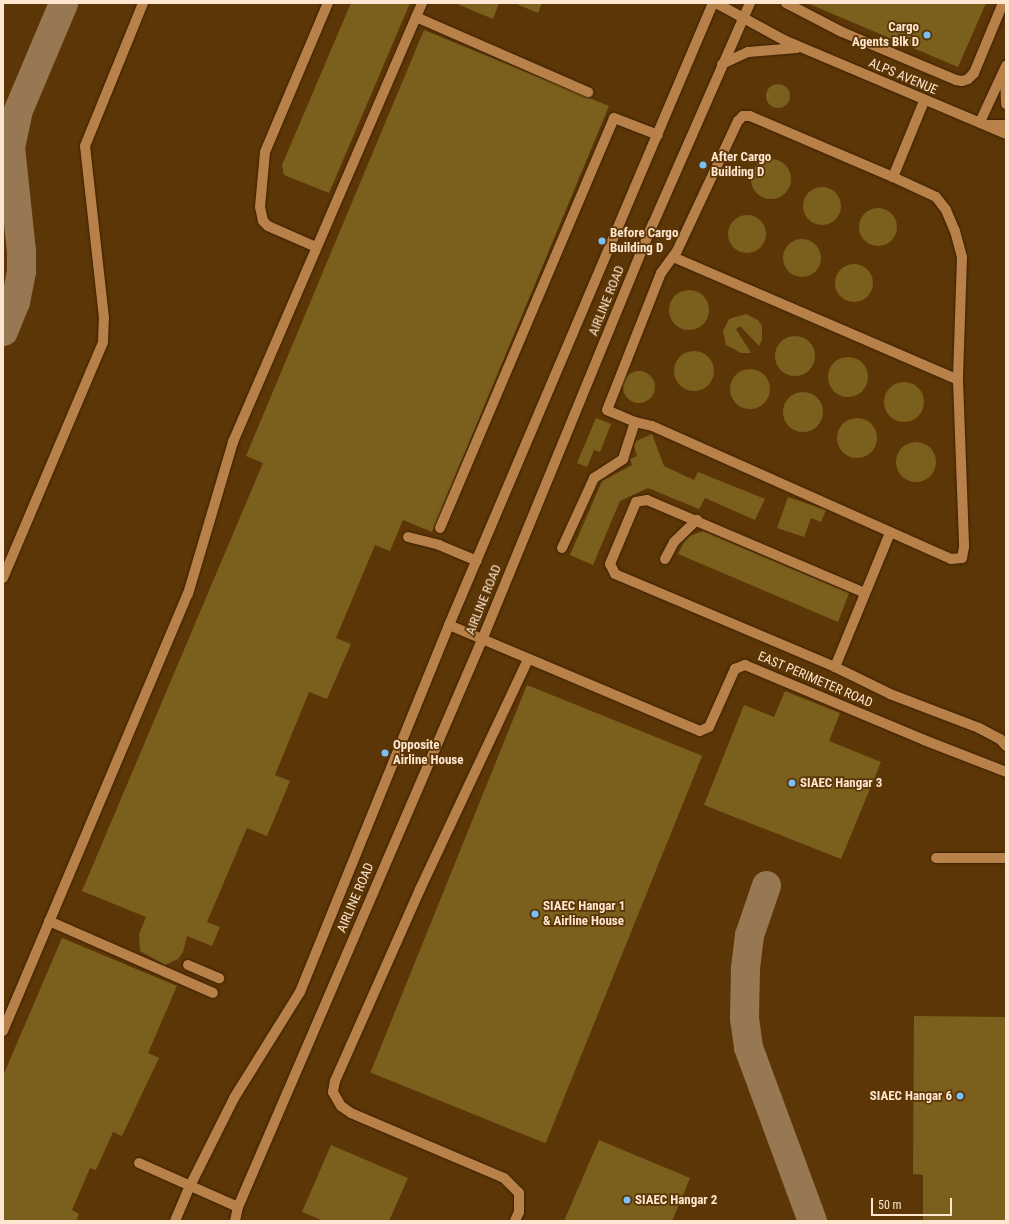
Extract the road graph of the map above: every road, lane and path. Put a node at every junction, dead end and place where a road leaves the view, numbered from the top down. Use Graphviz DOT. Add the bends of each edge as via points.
graph roads {
  1 [pos="143,3"];
  2 [pos="328,3"];
  3 [pos="422,3"];
  4 [pos="715,3"];
  5 [pos="750,3"];
  6 [pos="786,3"];
  7 [pos="1003,3"];
  8 [pos="416,17"];
  9 [pos="743,19"];
  10 [pos="805,49"];
  11 [pos="722,65"];
  12 [pos="1006,67"];
  13 [pos="588,92"];
  14 [pos="924,101"];
  15 [pos="1006,104"];
  16 [pos="985,124"];
  17 [pos="1006,125"];
  18 [pos="1006,134"];
  19 [pos="658,135"];
  20 [pos="893,177"];
  21 [pos="316,247"];
  22 [pos="673,257"];
  23 [pos="958,380"];
  24 [pos="635,422"];
  25 [pos="697,520"];
  26 [pos="440,528"];
  27 [pos="890,533"];
  28 [pos="408,537"];
  29 [pos="562,548"];
  30 [pos="665,559"];
  31 [pos="477,561"];
  32 [pos="3,578"];
  33 [pos="865,593"];
  34 [pos="449,625"];
  35 [pos="482,640"];
  36 [pos="528,659"];
  37 [pos="835,667"];
  38 [pos="1006,746"];
  39 [pos="1006,772"];
  40 [pos="936,858"];
  41 [pos="1006,858"];
  42 [pos="49,921"];
  43 [pos="188,965"];
  44 [pos="219,978"];
  45 [pos="213,993"];
  46 [pos="3,1031"];
  47 [pos="139,1163"];
  48 [pos="190,1186"];
  49 [pos="238,1207"];
  50 [pos="234,1220"];
  51 [pos="175,1221"];
  52 [pos="515,1221"];
  1 -- 32 [label="street" via="85,146 104,318 103,342"];
  2 -- 21 [label="street" via="265,152 260,207 263,221 268,226"];
  3 -- 8 [label="street"];
  4 -- 9 [label="street, ALPS AVENUE"];
  4 -- 19 [label="street, AIRLINE ROAD"];
  5 -- 9 [label="street, AIRLINE ROAD"];
  6 -- 7 [label="street" via="842,32 956,80 962,80 968,79 974,73"];
  8 -- 13 [label="street"];
  8 -- 21 [label="street"];
  9 -- 10 [label="street, ALPS AVENUE"];
  9 -- 11 [label="street, AIRLINE ROAD"];
  10 -- 11 [label="street" via="753,51"];
  10 -- 14 [label="street, ALPS AVENUE"];
  11 -- 35 [label="street, AIRLINE ROAD"];
  12 -- 15 [label="street"];
  12 -- 16 [label="street"];
  14 -- 16 [label="street, ALPS AVENUE"];
  14 -- 20 [label="street"];
  16 -- 17 [label="street, ALPS AVENUE"];
  16 -- 18 [label="street, ALPS AVENUE"];
  19 -- 26 [label="street" via="614,118"];
  19 -- 31 [label="street, AIRLINE ROAD"];
  20 -- 22 [label="street" via="750,116 742,116"];
  20 -- 23 [label="street" via="936,197 946,210 955,231 962,257"];
  21 -- 42 [label="street" via="225,461 188,594"];
  22 -- 23 [label="street"];
  22 -- 24 [label="street" via="662,273 607,408 608,412"];
  23 -- 27 [label="street" via="964,547 962,558 951,559"];
  24 -- 27 [label="street" via="652,426"];
  24 -- 29 [label="street" via="623,459 594,478"];
  25 -- 30 [label="street" via="674,542"];
  25 -- 33 [label="street"];
  25 -- 37 [label="street" via="647,500 636,502 610,564 611,570 615,574"];
  27 -- 33 [label="street"];
  28 -- 31 [label="street" via="439,545"];
  31 -- 34 [label="street, AIRLINE ROAD"];
  33 -- 37 [label="street"];
  34 -- 35 [label="street, EAST PERIMETER ROAD"];
  34 -- 48 [label="street, AIRLINE ROAD" via="300,992 234,1098"];
  35 -- 36 [label="street, EAST PERIMETER ROAD"];
  35 -- 49 [label="street, AIRLINE ROAD"];
  36 -- 39 [label="street, EAST PERIMETER ROAD" via="700,731 709,727 736,669 745,665"];
  36 -- 52 [label="street" via="417,896 335,1081 333,1092 341,1106 351,1113 504,1178 519,1193 519,1212"];
  37 -- 38 [label="street" via="890,694 978,728 1000,739"];
  40 -- 41 [label="street"];
  42 -- 45 [label="street"];
  42 -- 46 [label="street"];
  43 -- 44 [label="street"];
  47 -- 48 [label="street"];
  48 -- 49 [label="street"];
  48 -- 51 [label="street, AIRLINE ROAD"];
  49 -- 50 [label="street, AIRLINE ROAD"];
}
